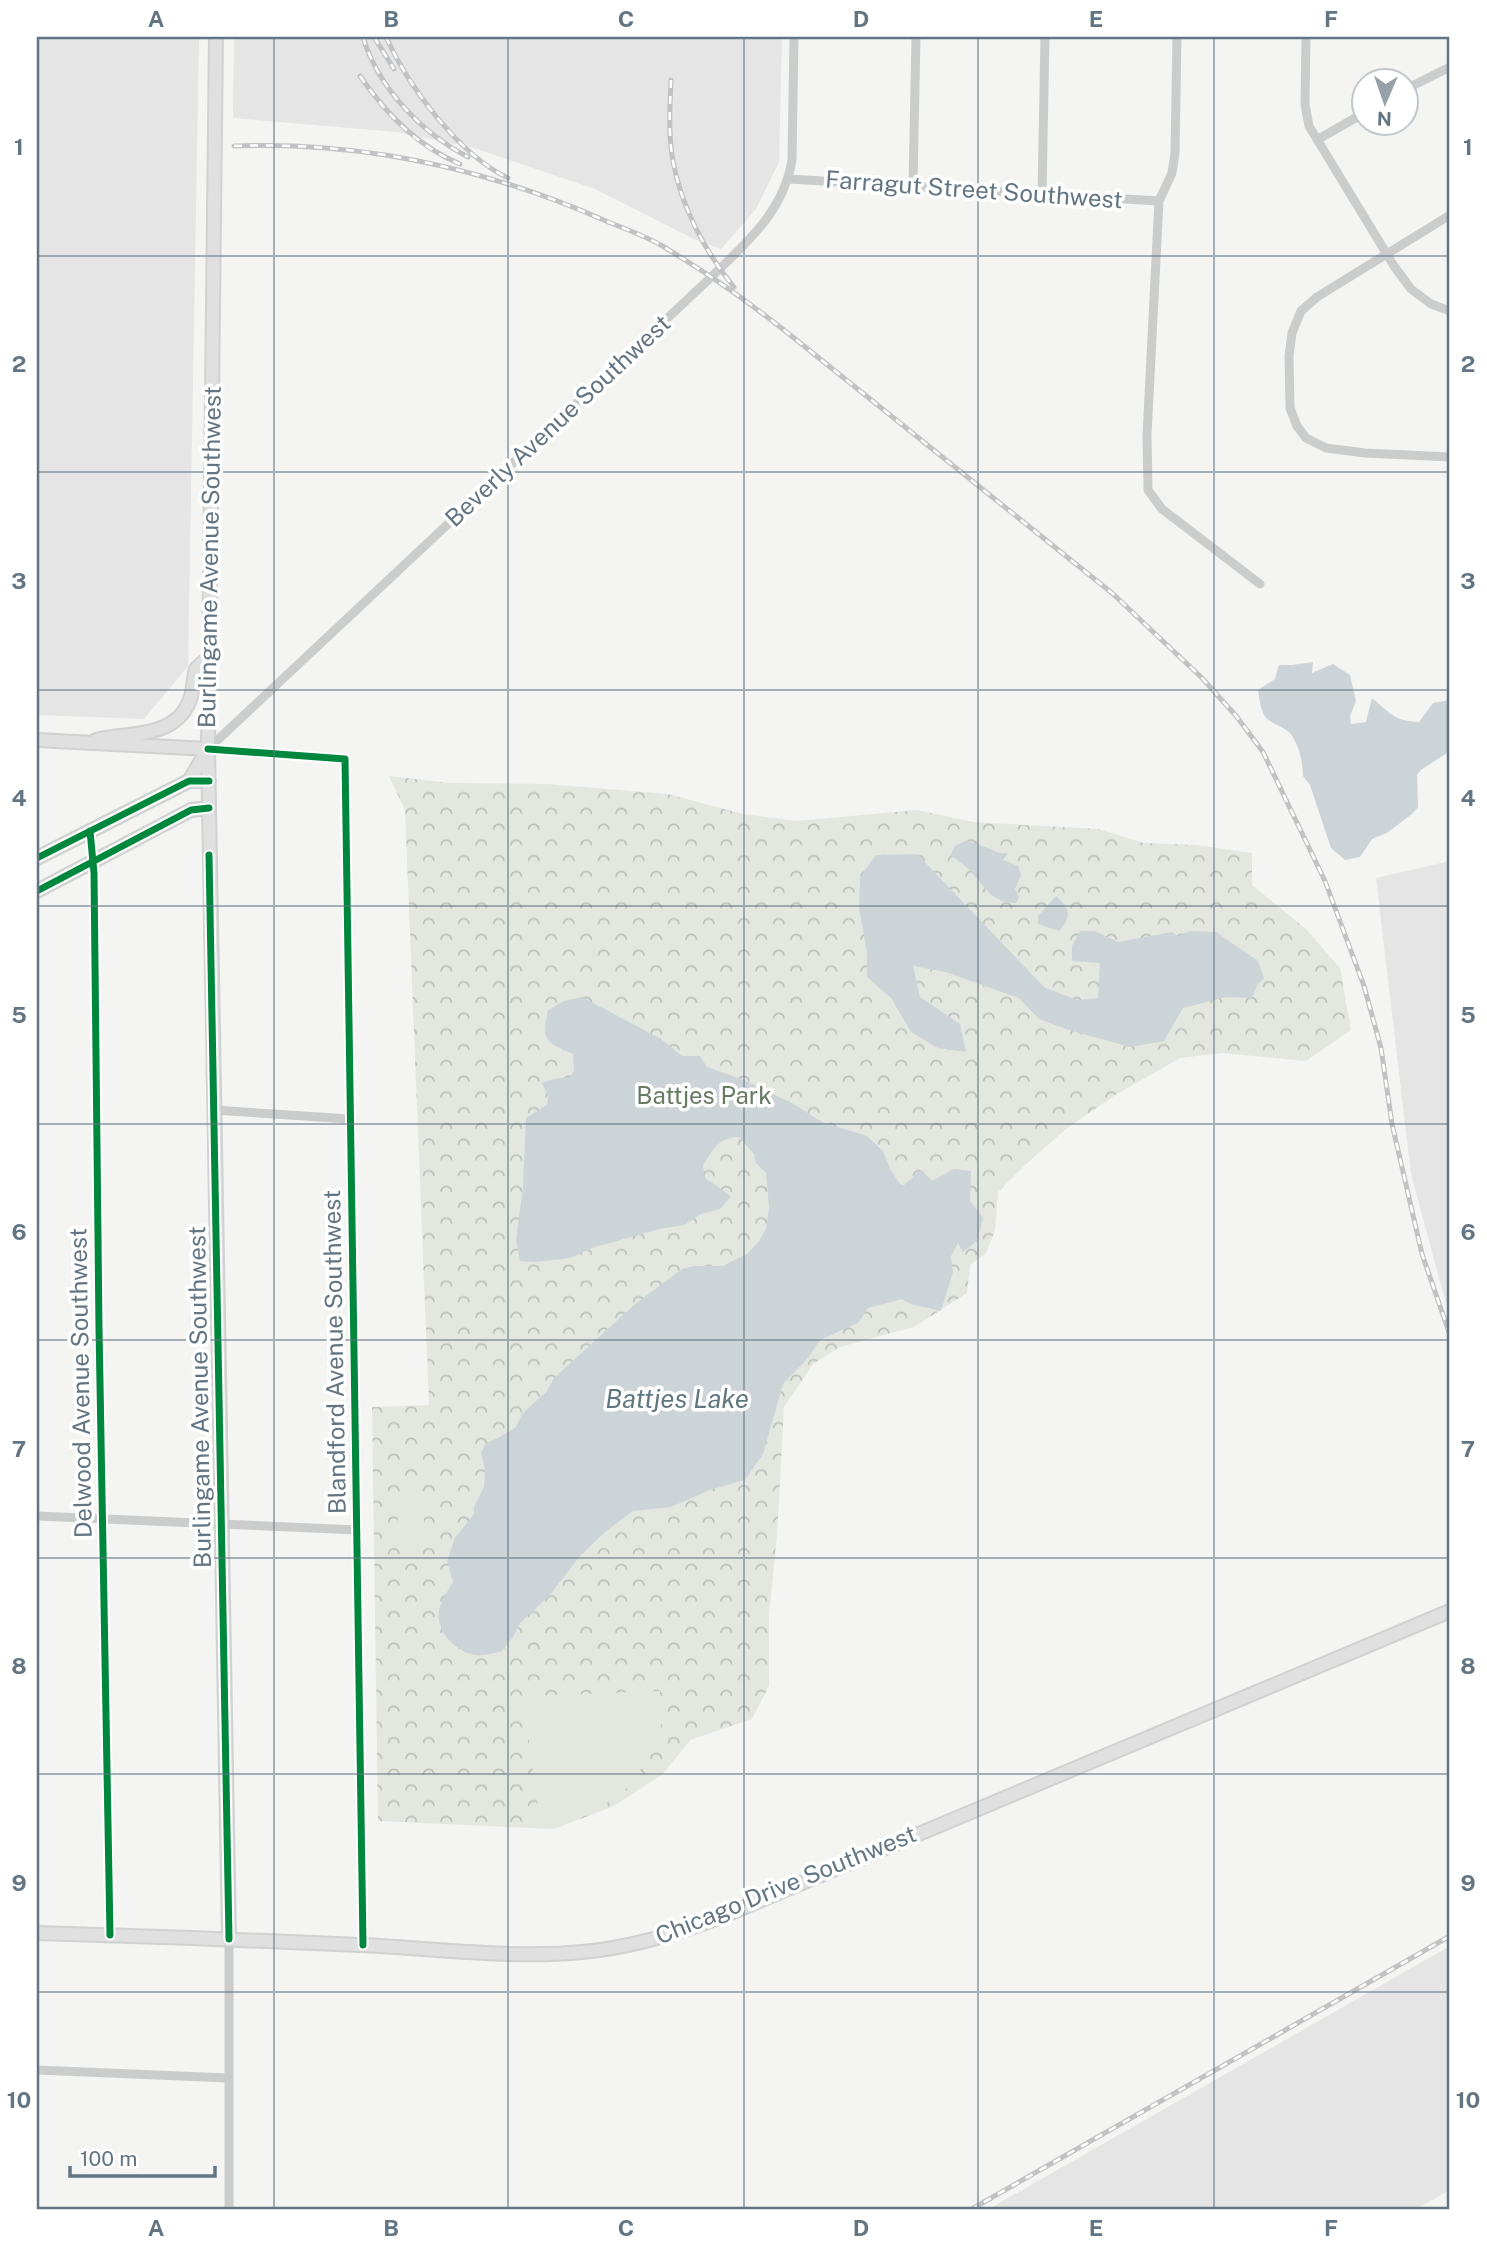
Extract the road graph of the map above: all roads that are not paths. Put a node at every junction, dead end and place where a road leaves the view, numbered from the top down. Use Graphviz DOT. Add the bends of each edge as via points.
graph roads {
  1 [pos="216,37"];
  2 [pos="794,37"];
  3 [pos="916,37"];
  4 [pos="1045,37"];
  5 [pos="1177,37"];
  6 [pos="1306,37"];
  7 [pos="1450,67"];
  8 [pos="1420,82"];
  9 [pos="1350,121"];
  10 [pos="1317,140"];
  11 [pos="789,178"];
  12 [pos="913,185"];
  13 [pos="1042,194"];
  14 [pos="1159,201"];
  15 [pos="1450,215"];
  16 [pos="1385,255"];
  17 [pos="1450,311"];
  18 [pos="1450,457"];
  19 [pos="1261,584"];
  20 [pos="208,658"];
  21 [pos="37,740"];
  22 [pos="84,743"];
  23 [pos="208,749"];
  24 [pos="188,781"];
  25 [pos="209,781"];
  26 [pos="209,808"];
  27 [pos="90,831"];
  28 [pos="37,858"];
  29 [pos="94,862"];
  30 [pos="37,891"];
  31 [pos="214,1110"];
  32 [pos="350,1119"];
  33 [pos="37,1516"];
  34 [pos="102,1518"];
  35 [pos="222,1522"];
  36 [pos="358,1530"];
  37 [pos="1450,1611"];
  38 [pos="37,1933"];
  39 [pos="110,1935"];
  40 [pos="229,1939"];
  41 [pos="363,1945"];
  42 [pos="37,2070"];
  43 [pos="228,2078"];
  44 [pos="229,2210"];
  1 -- 20 [label="street, Burlingame Avenue Southwest"];
  2 -- 11 [label="street, Beverly Avenue Southwest"];
  3 -- 12 [label="street"];
  4 -- 13 [label="street"];
  5 -- 14 [label="street" via="1175,153"];
  6 -- 10 [label="street" via="1305,104"];
  7 -- 8 [label="street"];
  9 -- 10 [label="street"];
  10 -- 16 [label="street"];
  11 -- 12 [label="street, Farragut Street Southwest"];
  11 -- 23 [label="street, Beverly Avenue Southwest" via="780,200 752,238"];
  12 -- 13 [label="street, Farragut Street Southwest"];
  13 -- 14 [label="street, Farragut Street Southwest"];
  14 -- 19 [label="street" via="1148,490 1163,509"];
  15 -- 16 [label="street"];
  16 -- 17 [label="street" via="1411,289"];
  16 -- 18 [label="street" via="1301,311 1289,356 1290,408 1306,438 1326,448"];
  20 -- 22 [label="street" via="196,669 188,706 169,726"];
  20 -- 23 [label="street, Burlingame Avenue Southwest"];
  21 -- 22 [label="street"];
  22 -- 23 [label="street"];
  23 -- 24 [label="street"];
  23 -- 25 [label="street, Burlingame Avenue Southwest"];
  23 -- 32 [label="street, Blandford Avenue Southwest" via="345,759"];
  24 -- 25 [label="street"];
  24 -- 27 [label="street"];
  25 -- 26 [label="street, Burlingame Avenue Southwest"];
  26 -- 29 [label="street" via="191,810"];
  26 -- 31 [label="street, Burlingame Avenue Southwest"];
  27 -- 28 [label="street"];
  27 -- 29 [label="street, Delwood Avenue Southwest"];
  29 -- 30 [label="street"];
  29 -- 34 [label="street, Delwood Avenue Southwest"];
  31 -- 32 [label="street"];
  31 -- 35 [label="street, Burlingame Avenue Southwest"];
  32 -- 36 [label="street, Blandford Avenue Southwest"];
  33 -- 34 [label="street"];
  34 -- 35 [label="street"];
  34 -- 39 [label="street, Delwood Avenue Southwest"];
  35 -- 36 [label="street"];
  35 -- 40 [label="street, Burlingame Avenue Southwest"];
  36 -- 41 [label="street, Blandford Avenue Southwest"];
  37 -- 41 [label="street, Chicago Drive Southwest" via="746,1907 667,1936 550,1954"];
  38 -- 39 [label="street, Chicago Drive Southwest"];
  39 -- 40 [label="street, Chicago Drive Southwest"];
  40 -- 41 [label="street, Chicago Drive Southwest"];
  40 -- 43 [label="street, Burlingame Avenue Southwest"];
  42 -- 43 [label="street"];
  43 -- 44 [label="street, Burlingame Avenue Southwest"];
}
